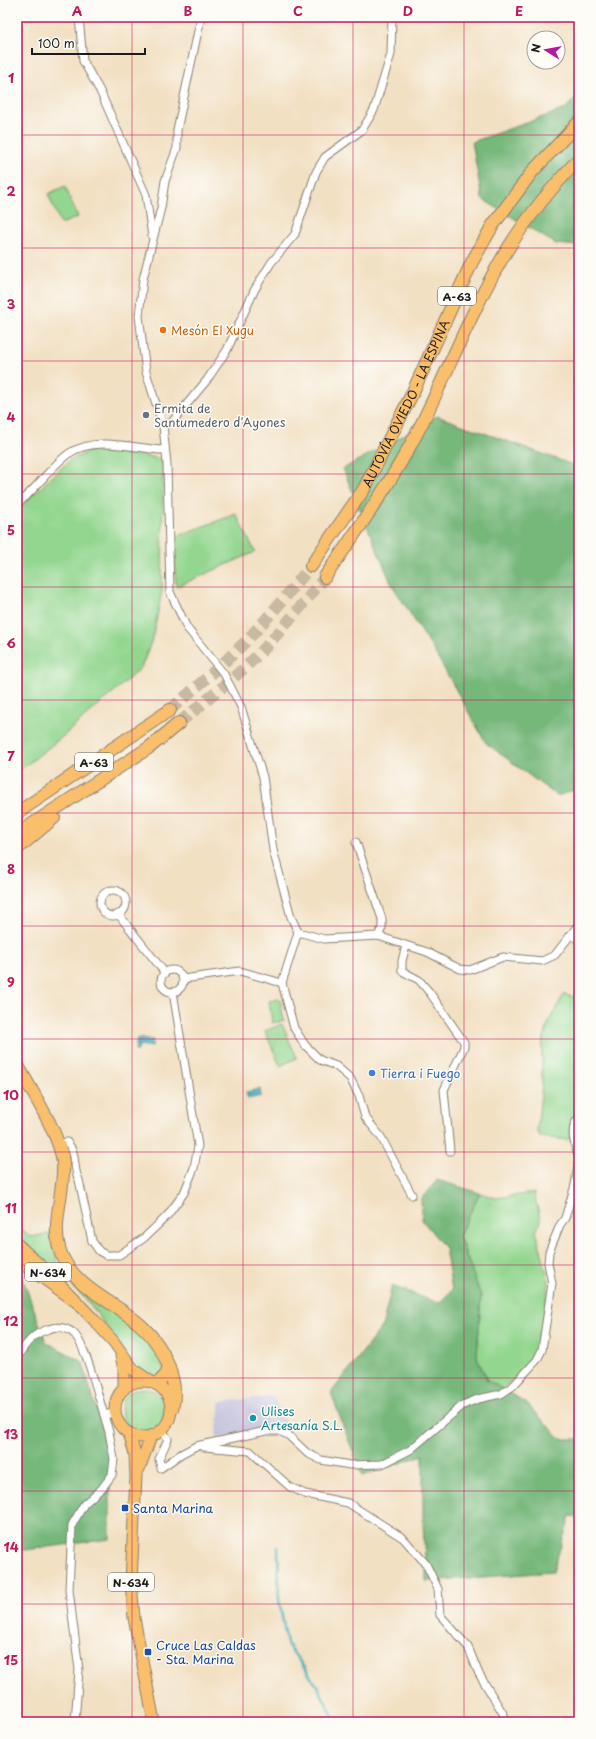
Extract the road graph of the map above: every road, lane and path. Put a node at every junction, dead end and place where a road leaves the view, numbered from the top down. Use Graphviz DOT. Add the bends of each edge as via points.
graph roads {
  1 [pos="79,17"];
  2 [pos="201,17"];
  3 [pos="392,17"];
  4 [pos="579,122"];
  5 [pos="579,159"];
  6 [pos="153,240"];
  7 [pos="163,426"];
  8 [pos="165,449"];
  9 [pos="17,504"];
  10 [pos="311,566"];
  11 [pos="325,577"];
  12 [pos="170,710"];
  13 [pos="179,723"];
  14 [pos="150,747"];
  15 [pos="100,758"];
  16 [pos="17,806"];
  17 [pos="17,813"];
  18 [pos="17,834"];
  19 [pos="356,842"];
  20 [pos="17,849"];
  21 [pos="118,914"];
  22 [pos="579,924"];
  23 [pos="298,932"];
  24 [pos="571,935"];
  25 [pos="378,936"];
  26 [pos="579,940"];
  27 [pos="406,946"];
  28 [pos="165,973"];
  29 [pos="183,979"];
  30 [pos="282,983"];
  31 [pos="173,992"];
  32 [pos="17,1064"];
  33 [pos="579,1118"];
  34 [pos="58,1144"];
  35 [pos="450,1151"];
  36 [pos="579,1158"];
  37 [pos="412,1194"];
  38 [pos="17,1244"];
  39 [pos="17,1258"];
  40 [pos="76,1301"];
  41 [pos="119,1352"];
  42 [pos="17,1356"];
  43 [pos="169,1367"];
  44 [pos="154,1383"];
  45 [pos="124,1389"];
  46 [pos="172,1409"];
  47 [pos="109,1414"];
  48 [pos="162,1430"];
  49 [pos="129,1433"];
  50 [pos="151,1436"];
  51 [pos="196,1446"];
  52 [pos="136,1476"];
  53 [pos="75,1722"];
  54 [pos="154,1722"];
  55 [pos="505,1722"];
  1 -- 6 [label="street" via="84,61 146,195"];
  2 -- 6 [label="street" via="178,130 177,148 165,181"];
  3 -- 7 [label="street" via="391,54 374,110 362,130 326,156 316,172 295,234 271,263 255,289 227,350 207,380 172,422"];
  4 -- 10 [label="highway, AUTOVÍA OVIEDO - LA ESPINA / A-63" via="532,172 493,225 472,262 411,396 364,489"];
  5 -- 11 [label="highway, AUTOVÍA OVIEDO - LA ESPINA / A-63" via="546,195 509,246 402,461"];
  6 -- 7 [label="street" via="143,279 139,316 146,372"];
  7 -- 8 [label="street"];
  8 -- 9 [label="street" via="99,443 79,448 68,455"];
  8 -- 23 [label="street" via="170,592 188,628 224,674 241,706 263,777 273,850 291,918"];
  12 -- 15 [label="highway, A-63"];
  13 -- 14 [label="highway, A-63"];
  14 -- 18 [label="highway, A-63"];
  14 -- 20 [label="highway" via="34,833"];
  15 -- 16 [label="highway"];
  15 -- 17 [label="highway, A-63"];
  19 -- 25 [label="street" via="382,919 382,928"];
  21 -- 28 [label="street"];
  22 -- 24 [label="street"];
  23 -- 25 [label="street" via="324,939"];
  23 -- 30 [label="street"];
  24 -- 26 [label="street"];
  24 -- 27 [label="street" via="555,955 542,961 503,957 470,970 460,969 427,952"];
  25 -- 27 [label="street"];
  27 -- 35 [label="street" via="402,971 423,984 464,1042 444,1090"];
  28 -- 29 [label="street" via="174,971"];
  28 -- 31 [label="street" via="162,986"];
  29 -- 30 [label="street" via="240,971"];
  29 -- 31 [label="street" via="182,986"];
  30 -- 37 [label="street" via="297,1034 320,1060 336,1066 350,1078 365,1117 381,1137"];
  31 -- 34 [label="street" via="198,1146 194,1168 184,1193 168,1216 144,1238 119,1255 106,1255 98,1251 92,1241 79,1180 74,1173 73,1148 67,1142"];
  32 -- 34 [label="highway"];
  33 -- 36 [label="street" via="573,1130"];
  34 -- 43 [label="highway" via="63,1162 57,1231 62,1256 82,1283 133,1317 150,1333 163,1352"];
  36 -- 51 [label="street" via="575,1185 565,1218 549,1252 548,1263 552,1282 542,1350 537,1360 514,1386 492,1397 463,1405 410,1450 382,1464 350,1465 321,1460 307,1453 279,1431 266,1431"];
  38 -- 40 [label="highway, N-634"];
  39 -- 40 [label="highway"];
  40 -- 41 [label="highway, N-634" via="113,1341"];
  41 -- 44 [label="highway, N-634" via="134,1370"];
  41 -- 45 [label="highway, N-634" via="124,1370"];
  42 -- 47 [label="street" via="28,1340 42,1331 56,1326 73,1332 83,1349"];
  43 -- 44 [label="highway" via="166,1375"];
  43 -- 46 [label="highway" via="174,1380 175,1397"];
  44 -- 45 [label="highway" via="141,1381"];
  44 -- 46 [label="highway, N-634" via="165,1390"];
  45 -- 47 [label="highway, N-634"];
  46 -- 48 [label="highway" via="170,1418"];
  47 -- 49 [label="highway, N-634"];
  47 -- 53 [label="street" via="114,1459 112,1476 84,1504 72,1525 69,1590 79,1670"];
  48 -- 50 [label="highway"];
  48 -- 51 [label="street" via="168,1440 160,1459 161,1468"];
  49 -- 50 [label="highway" via="140,1437"];
  49 -- 52 [label="highway, N-634" via="135,1454"];
  50 -- 52 [label="highway, N-634"];
  51 -- 55 [label="street" via="250,1451 290,1487 305,1494 348,1503 403,1538 426,1564 438,1589 440,1615 468,1646 479,1674 504,1715"];
  52 -- 54 [label="highway, N-634" via="131,1582 134,1618"];
}
